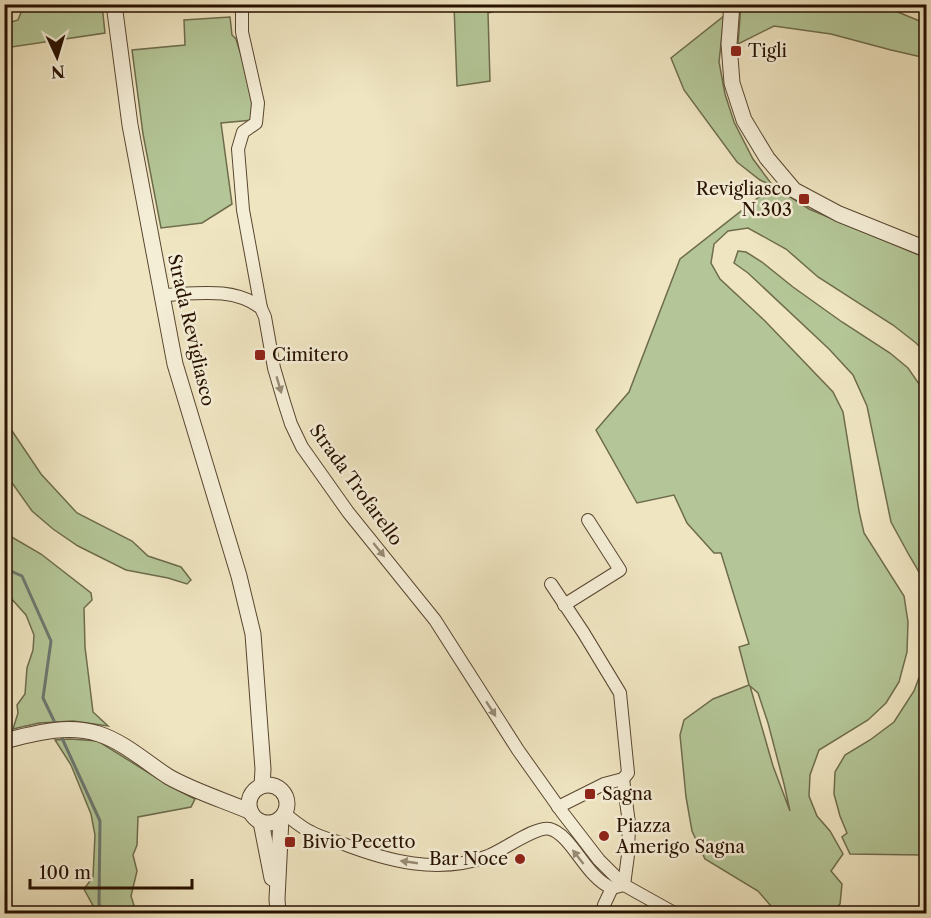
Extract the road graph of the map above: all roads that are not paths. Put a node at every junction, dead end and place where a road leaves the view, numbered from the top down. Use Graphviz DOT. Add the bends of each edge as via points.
graph roads {
  1 [pos="114,4"];
  2 [pos="242,4"];
  3 [pos="732,4"];
  4 [pos="927,249"];
  5 [pos="162,295"];
  6 [pos="261,308"];
  7 [pos="588,520"];
  8 [pos="551,584"];
  9 [pos="564,605"];
  10 [pos="4,741"];
  11 [pos="623,779"];
  12 [pos="263,789"];
  13 [pos="205,792"];
  14 [pos="558,807"];
  15 [pos="249,811"];
  16 [pos="283,816"];
  17 [pos="261,822"];
  18 [pos="618,886"];
  19 [pos="277,906"];
  20 [pos="602,914"];
  21 [pos="676,914"];
  1 -- 5 [label="street, Strada Revigliasco" via="130,125"];
  2 -- 6 [label="street, Strada Trofarello" via="242,32 258,103 256,123 243,132 238,149 243,210"];
  3 -- 4 [label="street" via="732,83 744,120 767,158 794,190 839,214"];
  5 -- 6 [label="street" via="220,293 252,301"];
  5 -- 12 [label="street, Strada Revigliasco" via="175,364 253,634"];
  6 -- 14 [label="street, Strada Trofarello, one-way" via="284,402 302,447 348,512 435,620"];
  7 -- 9 [label="street" via="620,570"];
  8 -- 9 [label="street"];
  9 -- 11 [label="street" via="620,693 628,773"];
  10 -- 13 [label="street" via="74,729 100,735 171,778"];
  11 -- 14 [label="street"];
  11 -- 18 [label="street" via="629,823 628,855"];
  12 -- 13 [label="street"];
  12 -- 15 [label="street, Strada Revigliasco" via="248,803"];
  12 -- 16 [label="street, Strada Revigliasco" via="283,791 287,807"];
  13 -- 15 [label="street"];
  14 -- 18 [label="street"];
  15 -- 17 [label="street"];
  16 -- 17 [label="street" via="276,822"];
  18 -- 16 [label="street, one-way" via="602,883 565,839 550,829 543,828 475,860 430,865 363,852 309,831"];
  16 -- 19 [label="street, Strada Revigliasco"];
  17 -- 19 [label="street"];
  18 -- 20 [label="street"];
  18 -- 21 [label="street"];
}
